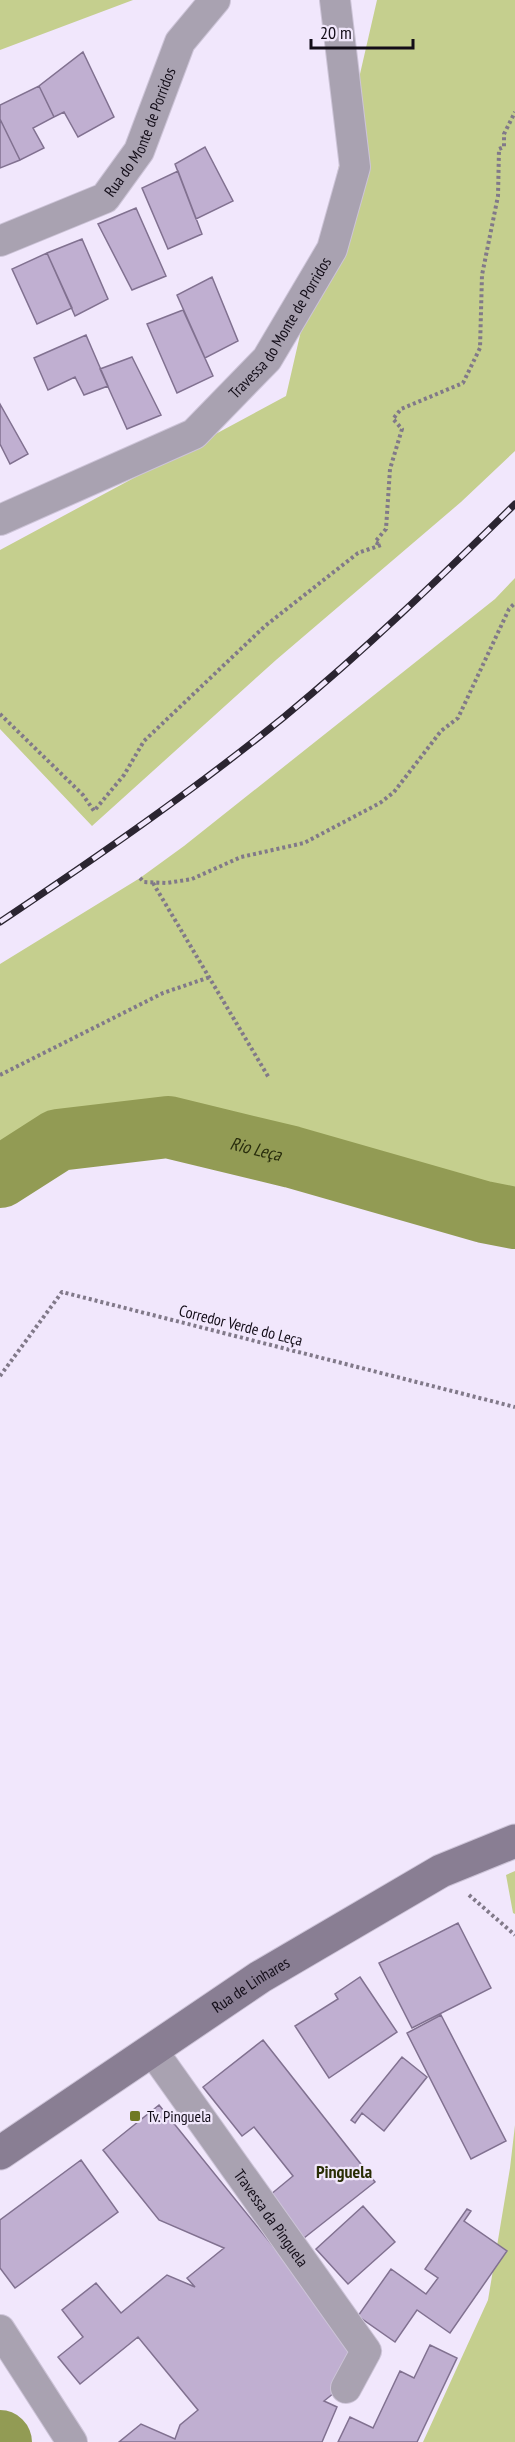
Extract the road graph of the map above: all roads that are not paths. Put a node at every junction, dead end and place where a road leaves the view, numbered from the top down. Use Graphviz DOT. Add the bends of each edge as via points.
graph roads {
  1 [pos="215,0"];
  2 [pos="335,0"];
  3 [pos="0,241"];
  4 [pos="0,520"];
  5 [pos="515,1841"];
  6 [pos="152,2050"];
  7 [pos="0,2153"];
  8 [pos="0,2330"];
  9 [pos="346,2388"];
  10 [pos="72,2442"];
  1 -- 3 [label="street, Rua do Monte de Porridos" via="180,42 139,151 105,198"];
  2 -- 4 [label="street, Travessa do Monte de Porridos" via="355,167 332,249 267,359 194,434"];
  5 -- 6 [label="main road, Rua de Linhares" via="441,1872 260,1977"];
  6 -- 7 [label="main road, Rua de Linhares"];
  6 -- 9 [label="street, Travessa da Pinguela" via="366,2351"];
  8 -- 10 [label="street"];
}
